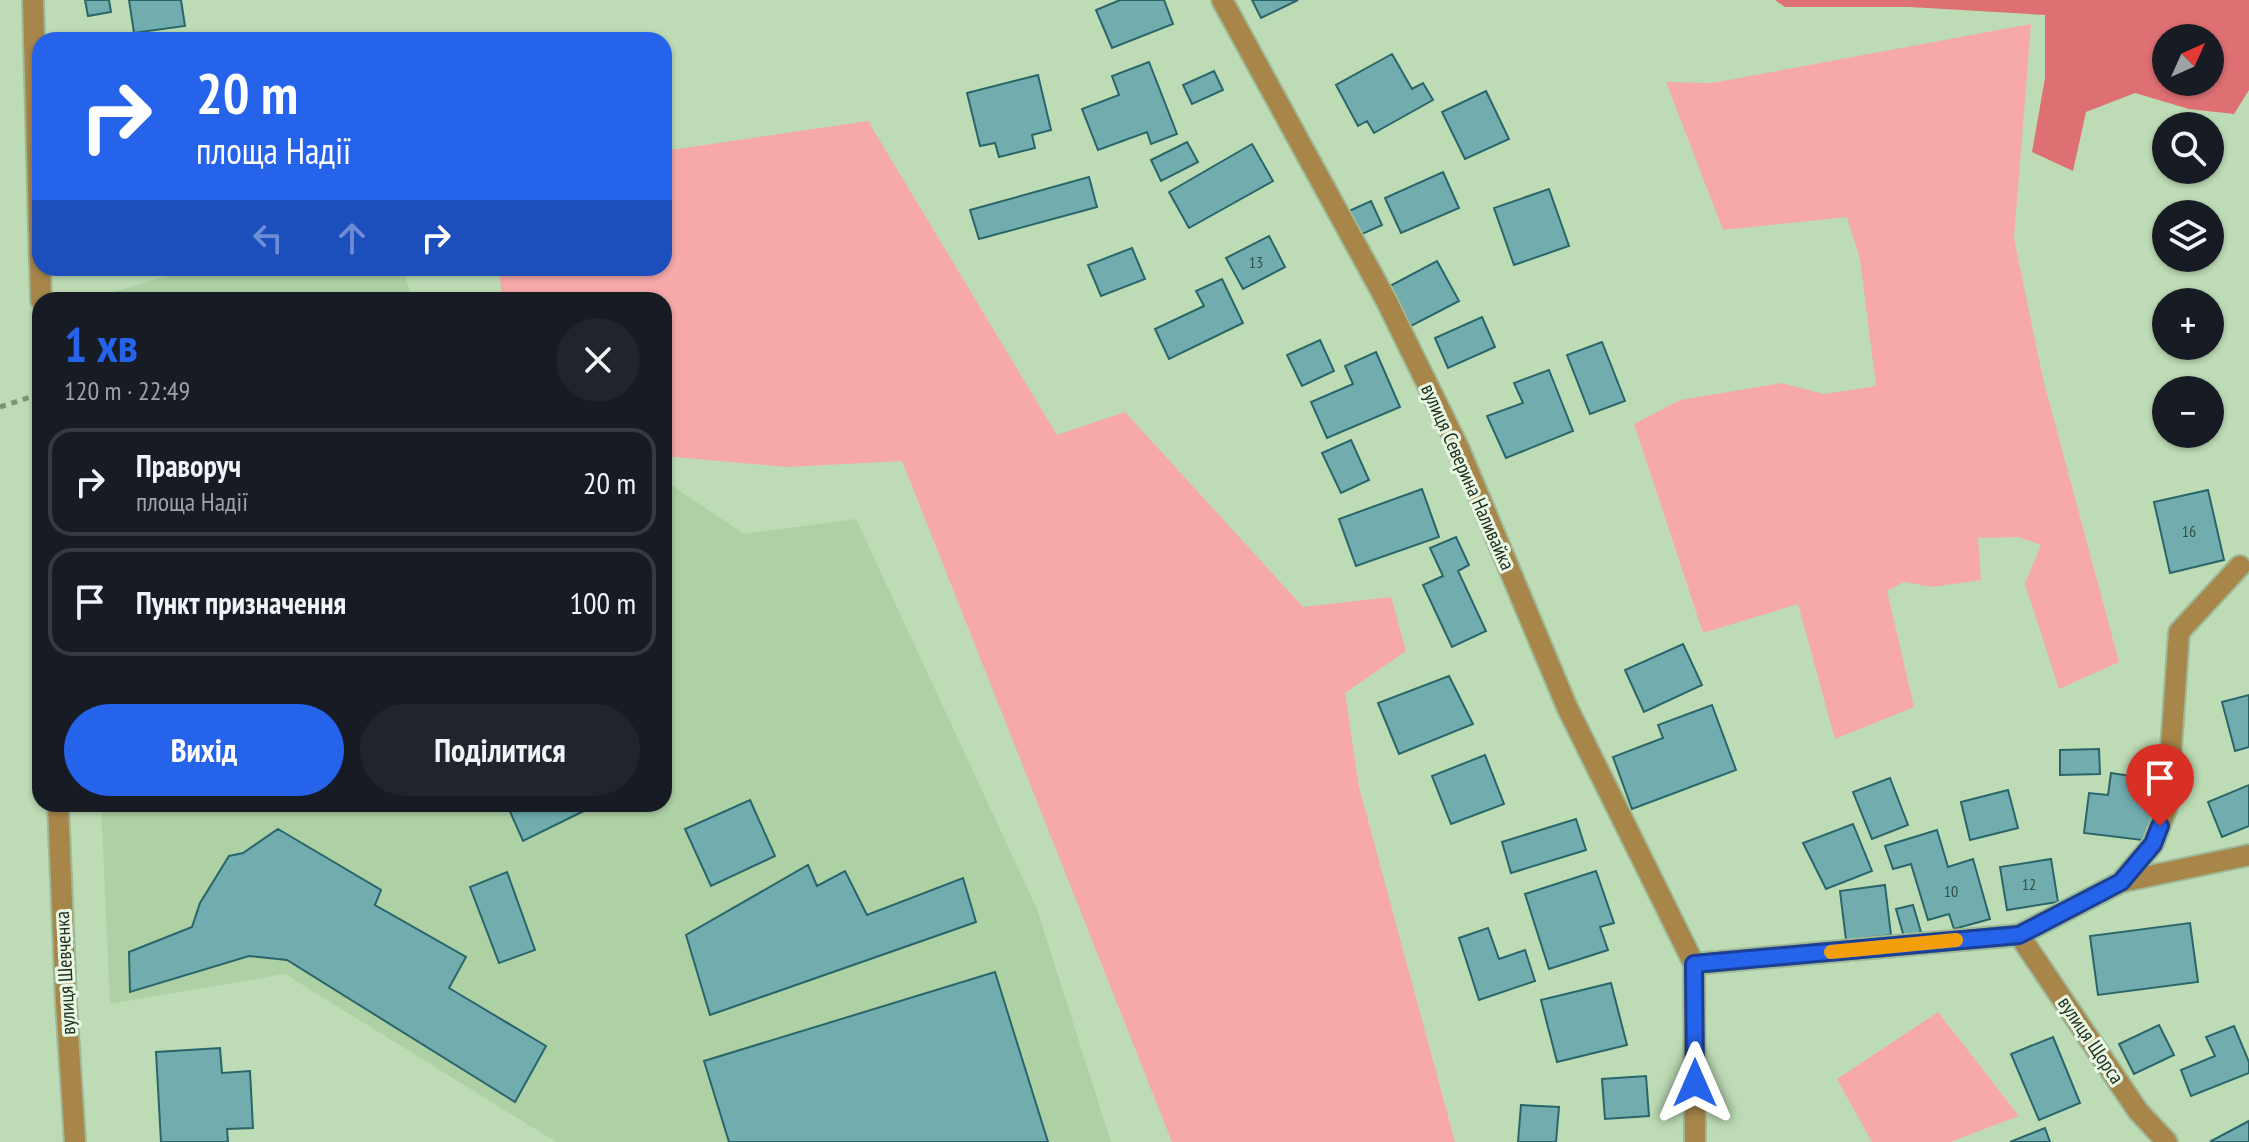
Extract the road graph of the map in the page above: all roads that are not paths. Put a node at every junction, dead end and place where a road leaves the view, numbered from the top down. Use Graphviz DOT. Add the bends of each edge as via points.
graph roads {
  1 [pos="33,0"];
  2 [pos="1222,0"];
  3 [pos="34,32"];
  4 [pos="2240,566"];
  5 [pos="58,812"];
  6 [pos="2249,855"];
  7 [pos="2121,882"];
  8 [pos="2019,935"];
  9 [pos="1694,964"];
  10 [pos="75,1142"];
  11 [pos="1695,1142"];
  12 [pos="2167,1142"];
  1 -- 3 [label="street"];
  2 -- 9 [label="street, вулиця Северина Наливайка" via="1392,313 1459,449 1567,707"];
  4 -- 7 [label="street" via="2179,632 2167,807 2153,844"];
  5 -- 10 [label="street, вулиця Шевченка"];
  6 -- 7 [label="street"];
  7 -- 8 [label="street"];
  8 -- 9 [label="street"];
  8 -- 12 [label="street, вулиця Щорса" via="2138,1111"];
  9 -- 11 [label="street"];
}
